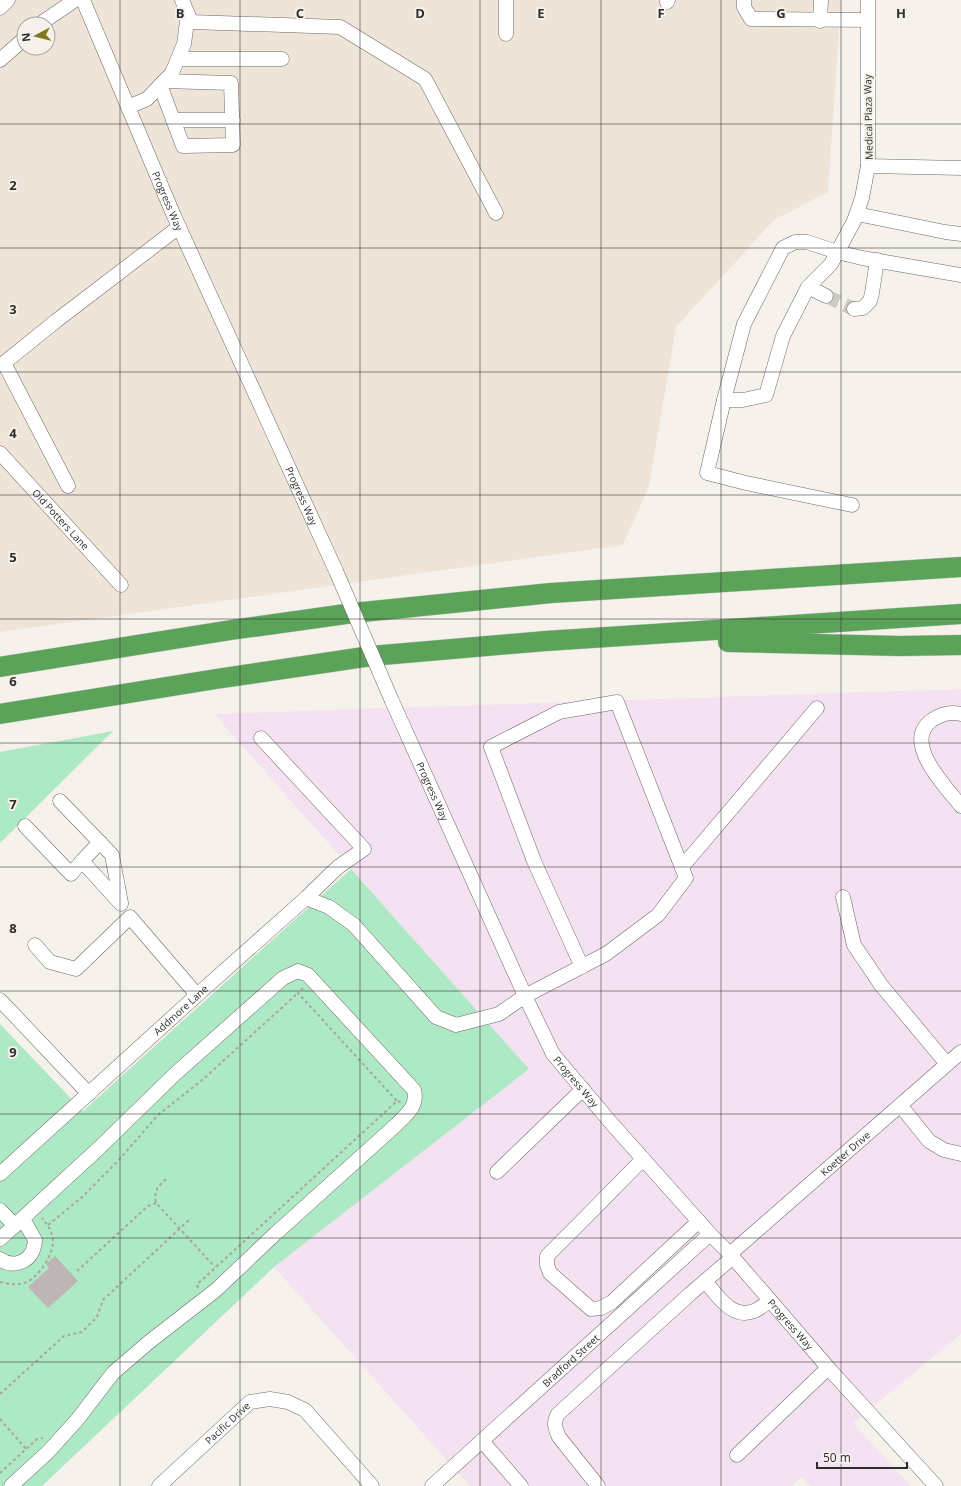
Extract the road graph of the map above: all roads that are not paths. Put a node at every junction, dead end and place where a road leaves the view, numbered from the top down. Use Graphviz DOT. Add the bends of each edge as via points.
graph roads {
  1 [pos="8,0"];
  2 [pos="74,0"];
  3 [pos="83,0"];
  4 [pos="182,0"];
  5 [pos="506,0"];
  6 [pos="744,0"];
  7 [pos="820,0"];
  8 [pos="868,0"];
  9 [pos="0,8"];
  10 [pos="188,14"];
  11 [pos="51,16"];
  12 [pos="867,20"];
  13 [pos="820,21"];
  14 [pos="506,34"];
  15 [pos="16,46"];
  16 [pos="178,59"];
  17 [pos="282,59"];
  18 [pos="0,60"];
  19 [pos="162,83"];
  20 [pos="128,107"];
  21 [pos="173,120"];
  22 [pos="233,120"];
  23 [pos="868,166"];
  24 [pos="961,168"];
  25 [pos="496,213"];
  26 [pos="857,214"];
  27 [pos="179,227"];
  28 [pos="961,234"];
  29 [pos="837,252"];
  30 [pos="877,260"];
  31 [pos="961,275"];
  32 [pos="808,287"];
  33 [pos="826,296"];
  34 [pos="854,309"];
  35 [pos="724,400"];
  36 [pos="0,453"];
  37 [pos="68,486"];
  38 [pos="852,505"];
  39 [pos="961,561"];
  40 [pos="961,567"];
  41 [pos="865,573"];
  42 [pos="121,585"];
  43 [pos="961,614"];
  44 [pos="594,638"];
  45 [pos="961,645"];
  46 [pos="0,667"];
  47 [pos="817,708"];
  48 [pos="0,714"];
  49 [pos="961,714"];
  50 [pos="262,738"];
  51 [pos="60,801"];
  52 [pos="961,806"];
  53 [pos="25,826"];
  54 [pos="100,842"];
  55 [pos="82,861"];
  56 [pos="682,867"];
  57 [pos="843,897"];
  58 [pos="306,898"];
  59 [pos="121,904"];
  60 [pos="130,917"];
  61 [pos="35,945"];
  62 [pos="582,967"];
  63 [pos="197,994"];
  64 [pos="525,996"];
  65 [pos="0,1000"];
  66 [pos="961,1052"];
  67 [pos="947,1064"];
  68 [pos="583,1090"];
  69 [pos="88,1094"];
  70 [pos="900,1105"];
  71 [pos="961,1154"];
  72 [pos="643,1159"];
  73 [pos="497,1172"];
  74 [pos="0,1174"];
  75 [pos="0,1210"];
  76 [pos="19,1222"];
  77 [pos="699,1222"];
  78 [pos="710,1234"];
  79 [pos="0,1239"];
  80 [pos="731,1256"];
  81 [pos="0,1259"];
  82 [pos="705,1281"];
  83 [pos="770,1300"];
  84 [pos="828,1368"];
  85 [pos="482,1441"];
  86 [pos="737,1455"];
  87 [pos="11,1486"];
  88 [pos="159,1486"];
  89 [pos="372,1486"];
  90 [pos="432,1486"];
  91 [pos="521,1486"];
  92 [pos="598,1486"];
  93 [pos="936,1486"];
  1 -- 9 [label="street"];
  2 -- 11 [label="street"];
  3 -- 20 [label="street, Progress Way"];
  4 -- 10 [label="street"];
  5 -- 14 [label="street"];
  6 -- 13 [label="street" via="744,7 751,19"];
  7 -- 13 [label="street"];
  8 -- 12 [label="street, Medical Plaza Way"];
  10 -- 16 [label="street" via="184,44"];
  10 -- 25 [label="street" via="192,22 340,27 425,79"];
  12 -- 13 [label="street"];
  12 -- 23 [label="street, Medical Plaza Way"];
  15 -- 18 [label="street"];
  16 -- 17 [label="street"];
  16 -- 19 [label="street" via="172,73"];
  19 -- 20 [label="street" via="147,99"];
  19 -- 21 [label="street"];
  19 -- 22 [label="street" via="231,84"];
  20 -- 27 [label="street, Progress Way"];
  21 -- 22 [label="street"];
  21 -- 22 [label="street" via="183,146 233,145"];
  23 -- 24 [label="street, Medical Plaza Way"];
  23 -- 26 [label="street"];
  26 -- 28 [label="street"];
  26 -- 29 [label="street"];
  27 -- 37 [label="street" via="4,363"];
  27 -- 64 [label="street, Progress Way, bridge" via="336,571"];
  29 -- 30 [label="street"];
  29 -- 32 [label="street" via="831,264"];
  29 -- 35 [label="street" via="807,242 795,242 783,248 744,324"];
  30 -- 31 [label="street"];
  30 -- 34 [label="street" via="870,301 863,308"];
  32 -- 33 [label="street"];
  32 -- 35 [label="street" via="783,336 766,395 743,400"];
  35 -- 38 [label="street" via="707,473"];
  36 -- 42 [label="street, Old Potters Lane"];
  39 -- 41 [label="highway"];
  40 -- 41 [label="highway"];
  41 -- 46 [label="highway" via="551,593 353,613"];
  43 -- 44 [label="highway"];
  44 -- 45 [label="highway" via="900,646"];
  44 -- 48 [label="highway" via="338,660"];
  47 -- 56 [label="street"];
  49 -- 52 [label="street" via="949,712 930,722 924,728 920,740 922,751 932,768"];
  50 -- 58 [label="street, Addmore Lane" via="364,849 338,867"];
  51 -- 54 [label="street"];
  53 -- 55 [label="street" via="71,874"];
  54 -- 55 [label="street"];
  54 -- 59 [label="street" via="112,855"];
  55 -- 59 [label="street"];
  56 -- 62 [label="street" via="686,878 658,915 606,954"];
  56 -- 62 [label="street" via="617,702 559,712 491,747 534,861"];
  57 -- 67 [label="street" via="854,945 881,985"];
  58 -- 63 [label="street, Addmore Lane"];
  58 -- 64 [label="street" via="329,907 354,926 436,1017 456,1024 499,1014"];
  59 -- 60 [label="street"];
  60 -- 61 [label="street" via="76,969 50,962"];
  60 -- 63 [label="street"];
  62 -- 64 [label="street"];
  63 -- 69 [label="street, Addmore Lane"];
  64 -- 68 [label="street, Progress Way" via="554,1054"];
  65 -- 69 [label="street"];
  66 -- 67 [label="street, Koetter Drive"];
  67 -- 70 [label="street, Koetter Drive"];
  68 -- 72 [label="street, Progress Way"];
  68 -- 73 [label="street"];
  69 -- 74 [label="street, Addmore Lane"];
  70 -- 71 [label="street" via="929,1141 944,1150"];
  70 -- 80 [label="street, Koetter Drive"];
  72 -- 77 [label="street, Progress Way"];
  72 -- 77 [label="street" via="547,1256 550,1273 591,1309 601,1308 612,1302"];
  75 -- 76 [label="street"];
  76 -- 79 [label="street"];
  76 -- 81 [label="street" via="35,1240 33,1250 27,1258 13,1265"];
  76 -- 87 [label="street" via="175,1074 283,978 298,971 308,975 414,1090 416,1098 413,1107 396,1125 216,1290 148,1342 113,1373 53,1447"];
  77 -- 78 [label="street, Progress Way"];
  78 -- 80 [label="street, Progress Way"];
  78 -- 85 [label="street, Bradford Street"];
  80 -- 82 [label="street, Koetter Drive"];
  80 -- 83 [label="street, Progress Way"];
  82 -- 83 [label="street" via="736,1311 755,1311"];
  82 -- 92 [label="street, Koetter Drive" via="558,1414 555,1429 559,1437"];
  83 -- 84 [label="street, Progress Way"];
  84 -- 86 [label="street"];
  84 -- 93 [label="street, Progress Way"];
  85 -- 90 [label="street, Bradford Street"];
  85 -- 91 [label="street"];
  88 -- 89 [label="street, Pacific Drive" via="250,1402 270,1399 288,1402 305,1410"];
}
